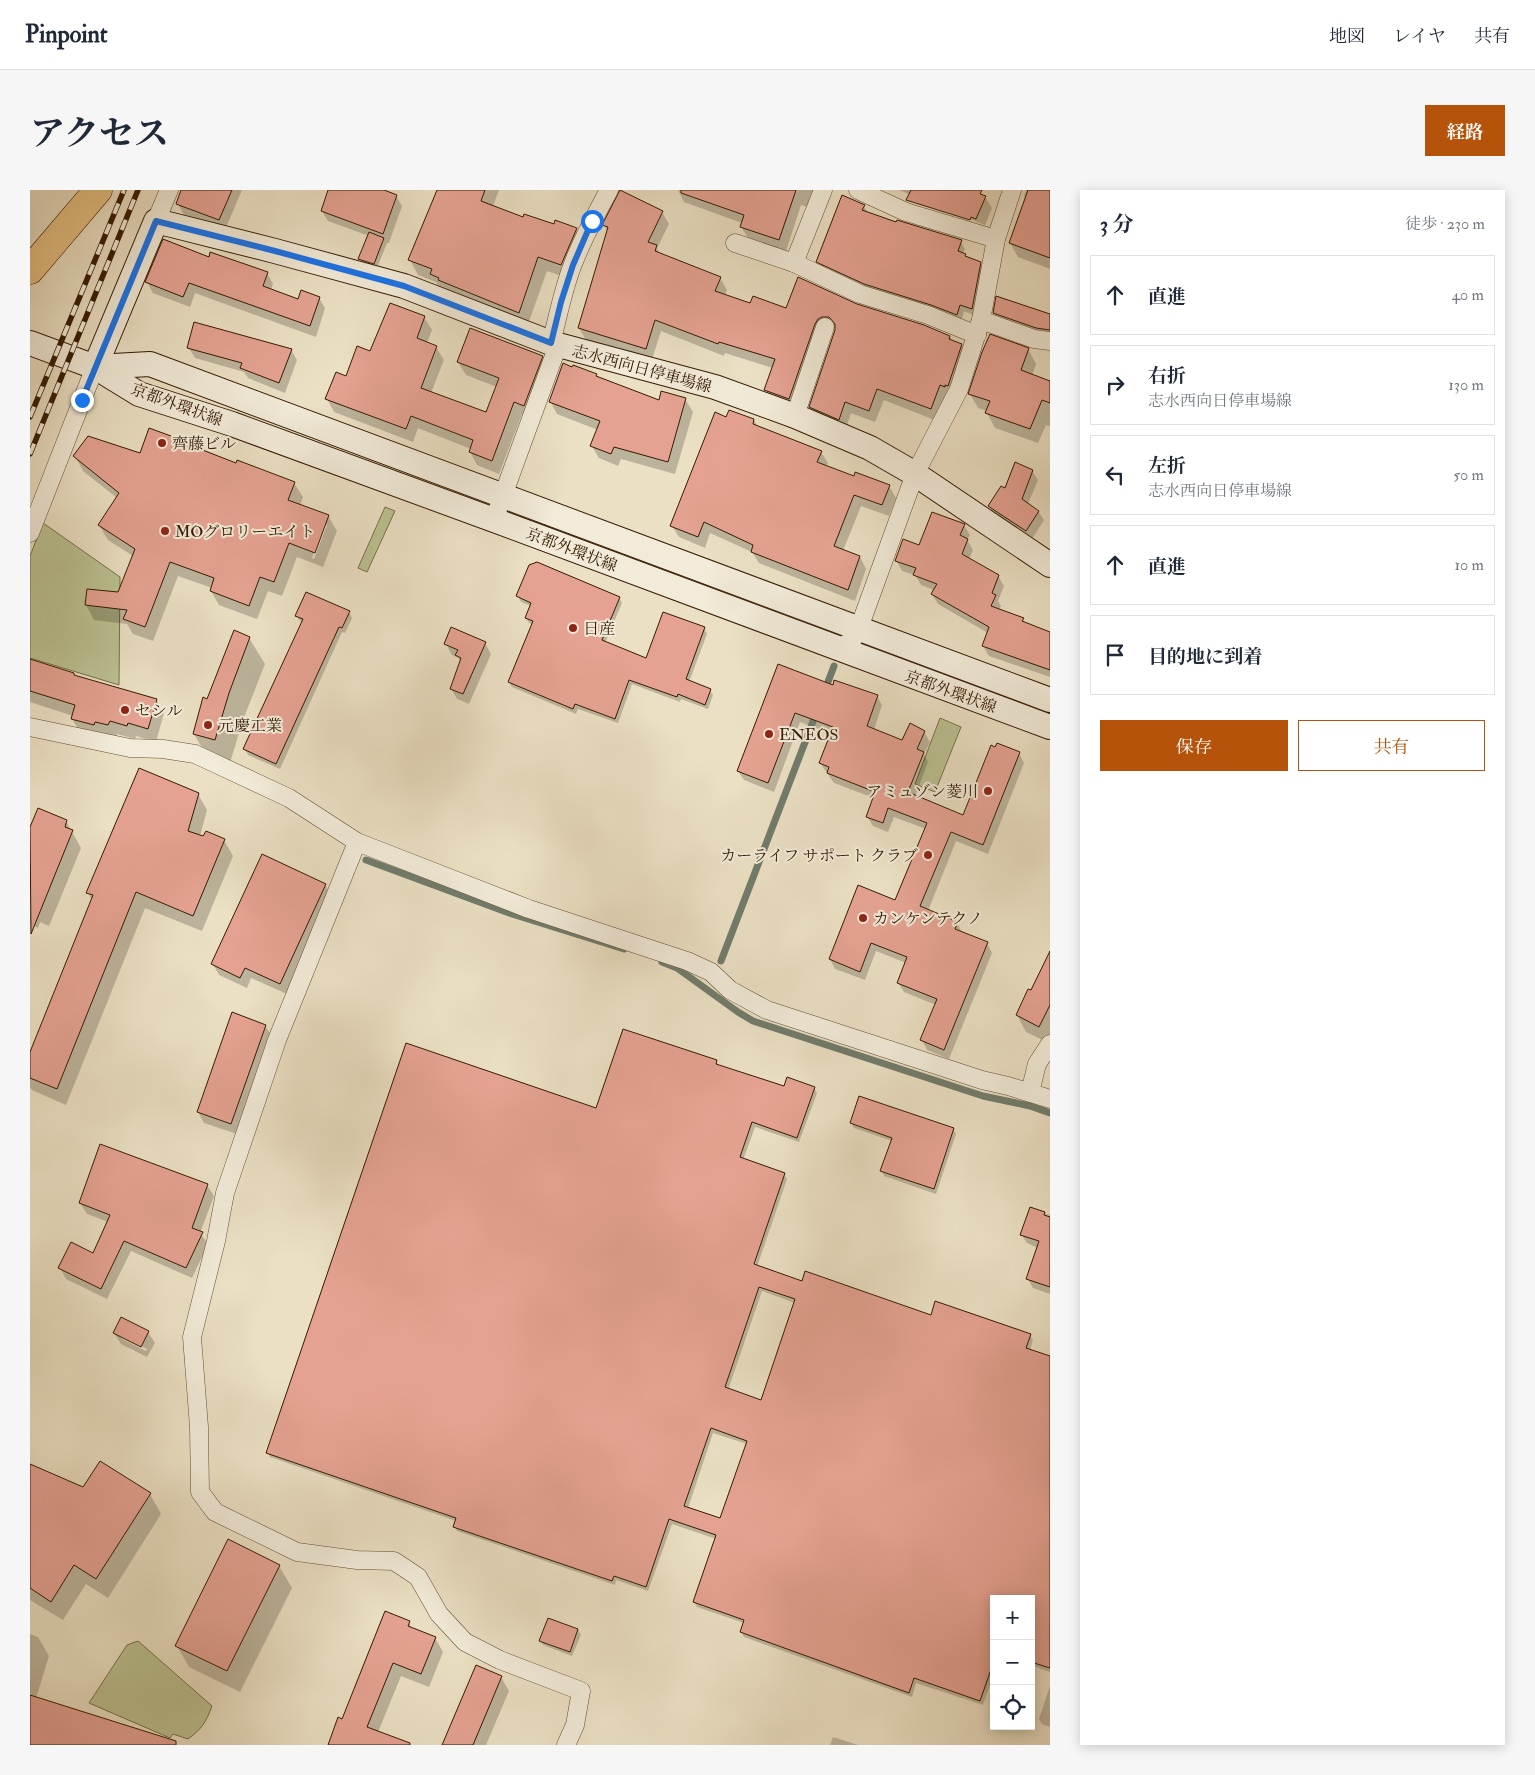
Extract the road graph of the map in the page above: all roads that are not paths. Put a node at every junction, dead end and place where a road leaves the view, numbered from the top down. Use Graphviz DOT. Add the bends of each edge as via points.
graph roads {
  1 [pos="98,190"];
  2 [pos="169,190"];
  3 [pos="609,190"];
  4 [pos="823,190"];
  5 [pos="858,190"];
  6 [pos="1012,190"];
  7 [pos="156,221"];
  8 [pos="996,239"];
  9 [pos="735,243"];
  10 [pos="794,263"];
  11 [pos="30,270"];
  12 [pos="824,327"];
  13 [pos="979,328"];
  14 [pos="1050,341"];
  15 [pos="30,343"];
  16 [pos="555,344"];
  17 [pos="95,367"];
  18 [pos="795,416"];
  19 [pos="915,474"];
  20 [pos="504,496"];
  21 [pos="494,520"];
  22 [pos="30,532"];
  23 [pos="1050,565"];
  24 [pos="859,628"];
  25 [pos="838,649"];
  26 [pos="1050,700"];
  27 [pos="30,727"];
  28 [pos="1050,727"];
  29 [pos="357,842"];
  30 [pos="1050,1044"];
  31 [pos="1030,1092"];
  32 [pos="1050,1099"];
  33 [pos="566,1745"];
  1 -- 11 [label="highway"];
  2 -- 7 [label="street"];
  3 -- 16 [label="street" via="573,265 561,302"];
  4 -- 10 [label="street"];
  5 -- 8 [label="street" via="906,212"];
  6 -- 8 [label="street"];
  7 -- 16 [label="street, 志水西向日停車場線" via="404,286"];
  7 -- 17 [label="street"];
  8 -- 13 [label="street"];
  9 -- 10 [label="street"];
  10 -- 13 [label="street" via="860,294"];
  12 -- 18 [label="street"];
  13 -- 14 [label="street"];
  13 -- 19 [label="street" via="959,389"];
  15 -- 17 [label="street, 京都外環状線"];
  16 -- 18 [label="street, 志水西向日停車場線" via="714,387"];
  16 -- 20 [label="street"];
  17 -- 20 [label="street, 京都外環状線" via="150,364"];
  17 -- 21 [label="street, 京都外環状線" via="139,394"];
  17 -- 22 [label="street"];
  18 -- 19 [label="street, 志水西向日停車場線" via="870,448"];
  19 -- 23 [label="street, 志水西向日停車場線"];
  19 -- 24 [label="street"];
  20 -- 21 [label="street"];
  20 -- 24 [label="street, 京都外環状線"];
  21 -- 25 [label="street, 京都外環状線"];
  24 -- 25 [label="street" via="854,639"];
  24 -- 26 [label="street, 京都外環状線"];
  25 -- 28 [label="street, 京都外環状線"];
  27 -- 29 [label="street" via="130,748 196,754 289,798"];
  29 -- 31 [label="street" via="529,909 686,961 711,972 730,990 767,1010 982,1080"];
  29 -- 33 [label="street" via="277,1040 225,1193 192,1337 200,1492 215,1512 297,1552 394,1561 418,1576 439,1614 465,1642 500,1660 581,1691 575,1725"];
  30 -- 31 [label="street" via="1038,1064"];
  31 -- 32 [label="street"];
}
